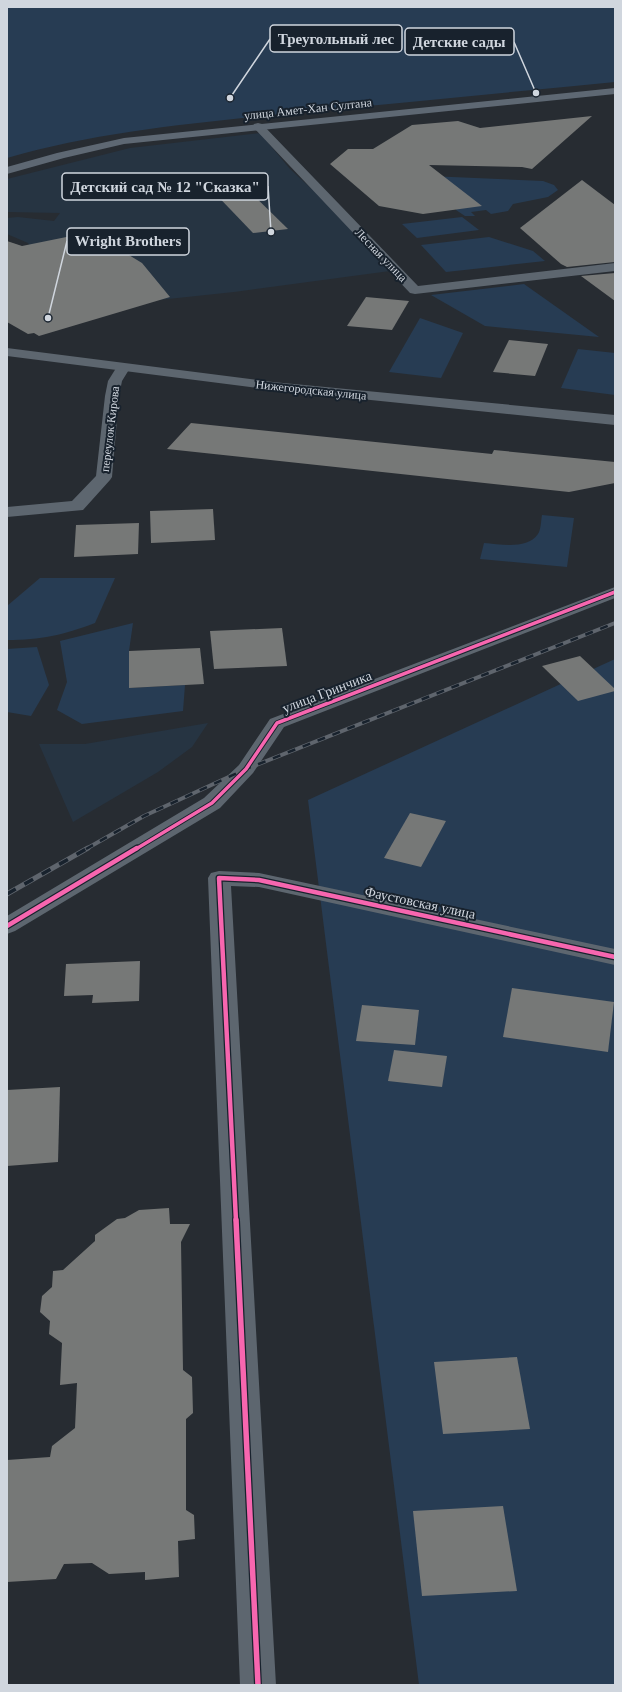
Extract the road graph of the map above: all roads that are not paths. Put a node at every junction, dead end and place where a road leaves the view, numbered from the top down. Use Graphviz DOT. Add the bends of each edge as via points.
graph roads {
  1 [pos="615,91"];
  2 [pos="258,126"];
  3 [pos="7,171"];
  4 [pos="615,267"];
  5 [pos="7,352"];
  6 [pos="123,368"];
  7 [pos="615,420"];
  8 [pos="7,512"];
  9 [pos="615,592"];
  10 [pos="7,926"];
  11 [pos="615,957"];
  12 [pos="258,1685"];
  1 -- 2 [label="main road, улица Амет-Хан Султана"];
  2 -- 3 [label="main road, улица Амет-Хан Султана" via="124,141 61,155"];
  2 -- 4 [label="street, Лесная улица" via="415,290"];
  5 -- 6 [label="street, Нижегородская улица"];
  6 -- 7 [label="street, Нижегородская улица" via="368,397"];
  6 -- 8 [label="street, переулок Кирова" via="115,381 112,396 104,478 77,506"];
  9 -- 10 [label="street, улица Гринчика" via="277,723 246,769 212,803"];
  11 -- 12 [label="street, Фаустовская улица" via="260,880 219,878"];
}
